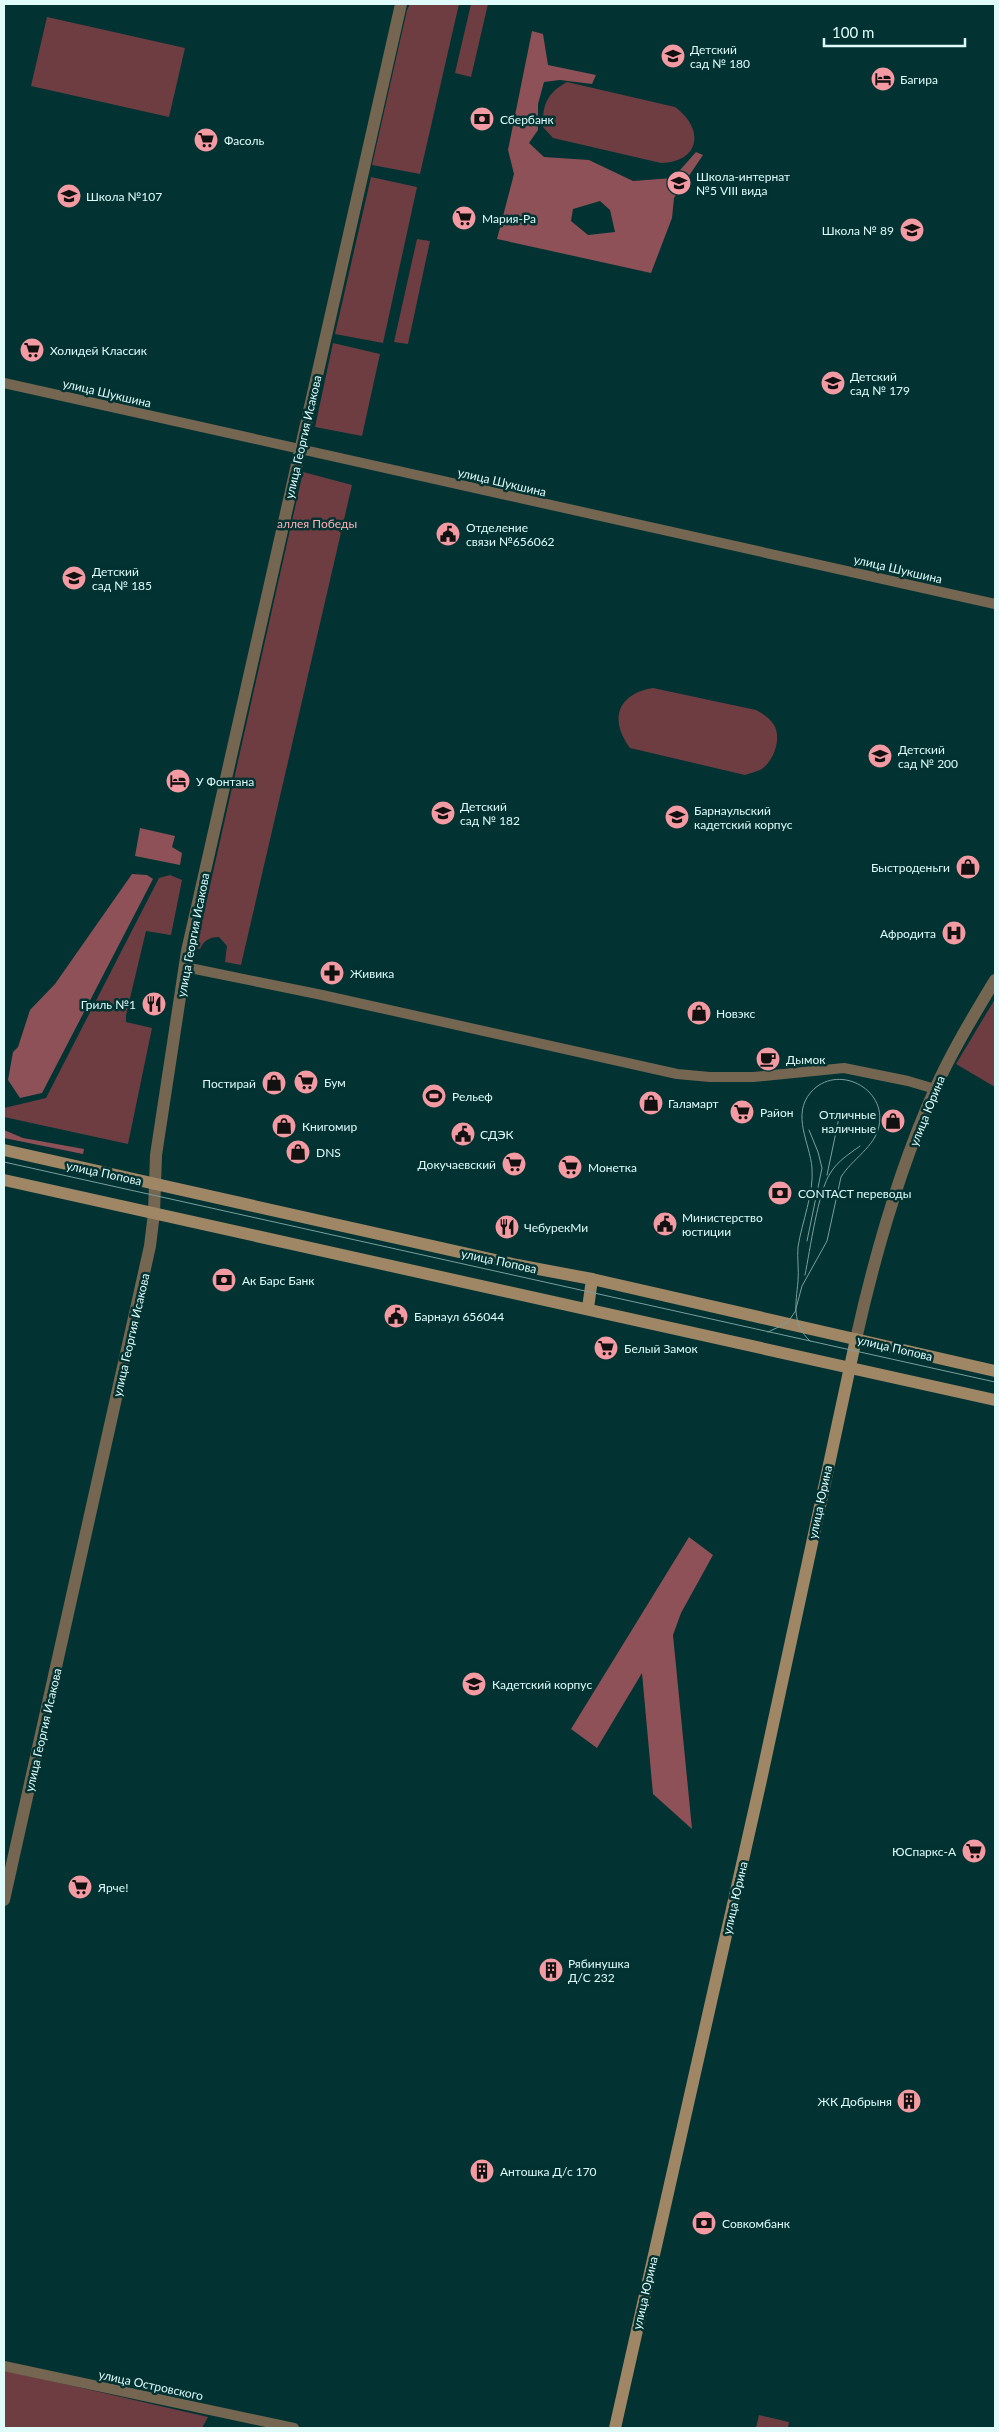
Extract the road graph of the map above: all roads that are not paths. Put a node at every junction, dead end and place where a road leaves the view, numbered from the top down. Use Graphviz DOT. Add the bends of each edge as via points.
graph roads {
  1 [pos="401,4"];
  2 [pos="4,383"];
  3 [pos="300,449"];
  4 [pos="995,604"];
  5 [pos="185,967"];
  6 [pos="995,980"];
  7 [pos="935,1090"];
  8 [pos="4,1150"];
  9 [pos="4,1180"];
  10 [pos="156,1184"];
  11 [pos="154,1213"];
  12 [pos="592,1279"];
  13 [pos="588,1308"];
  14 [pos="856,1339"];
  15 [pos="850,1367"];
  16 [pos="995,1371"];
  17 [pos="995,1400"];
  18 [pos="4,1900"];
  19 [pos="4,2366"];
  20 [pos="294,2428"];
  21 [pos="615,2428"];
  1 -- 3 [label="street, улица Георгия Исакова"];
  2 -- 3 [label="street, улица Шукшина"];
  3 -- 4 [label="street, улица Шукшина"];
  3 -- 5 [label="street, улица Георгия Исакова"];
  5 -- 7 [label="street" via="677,1074 753,1077 844,1068"];
  5 -- 10 [label="street, улица Георгия Исакова" via="156,1155"];
  6 -- 7 [label="street, улица Юрина" via="961,1037"];
  7 -- 14 [label="street, улица Юрина" via="883,1234"];
  8 -- 10 [label="main road, улица Попова"];
  9 -- 11 [label="main road"];
  10 -- 11 [label="street, улица Георгия Исакова"];
  10 -- 12 [label="main road, улица Попова"];
  11 -- 13 [label="main road"];
  11 -- 18 [label="street, улица Георгия Исакова" via="142,1286"];
  12 -- 13 [label="main road"];
  12 -- 14 [label="main road, улица Попова"];
  13 -- 15 [label="main road"];
  14 -- 15 [label="main road, улица Юрина"];
  14 -- 16 [label="main road, улица Попова"];
  15 -- 17 [label="main road"];
  15 -- 21 [label="main road, улица Юрина"];
  19 -- 20 [label="street, улица Островского"];
}
